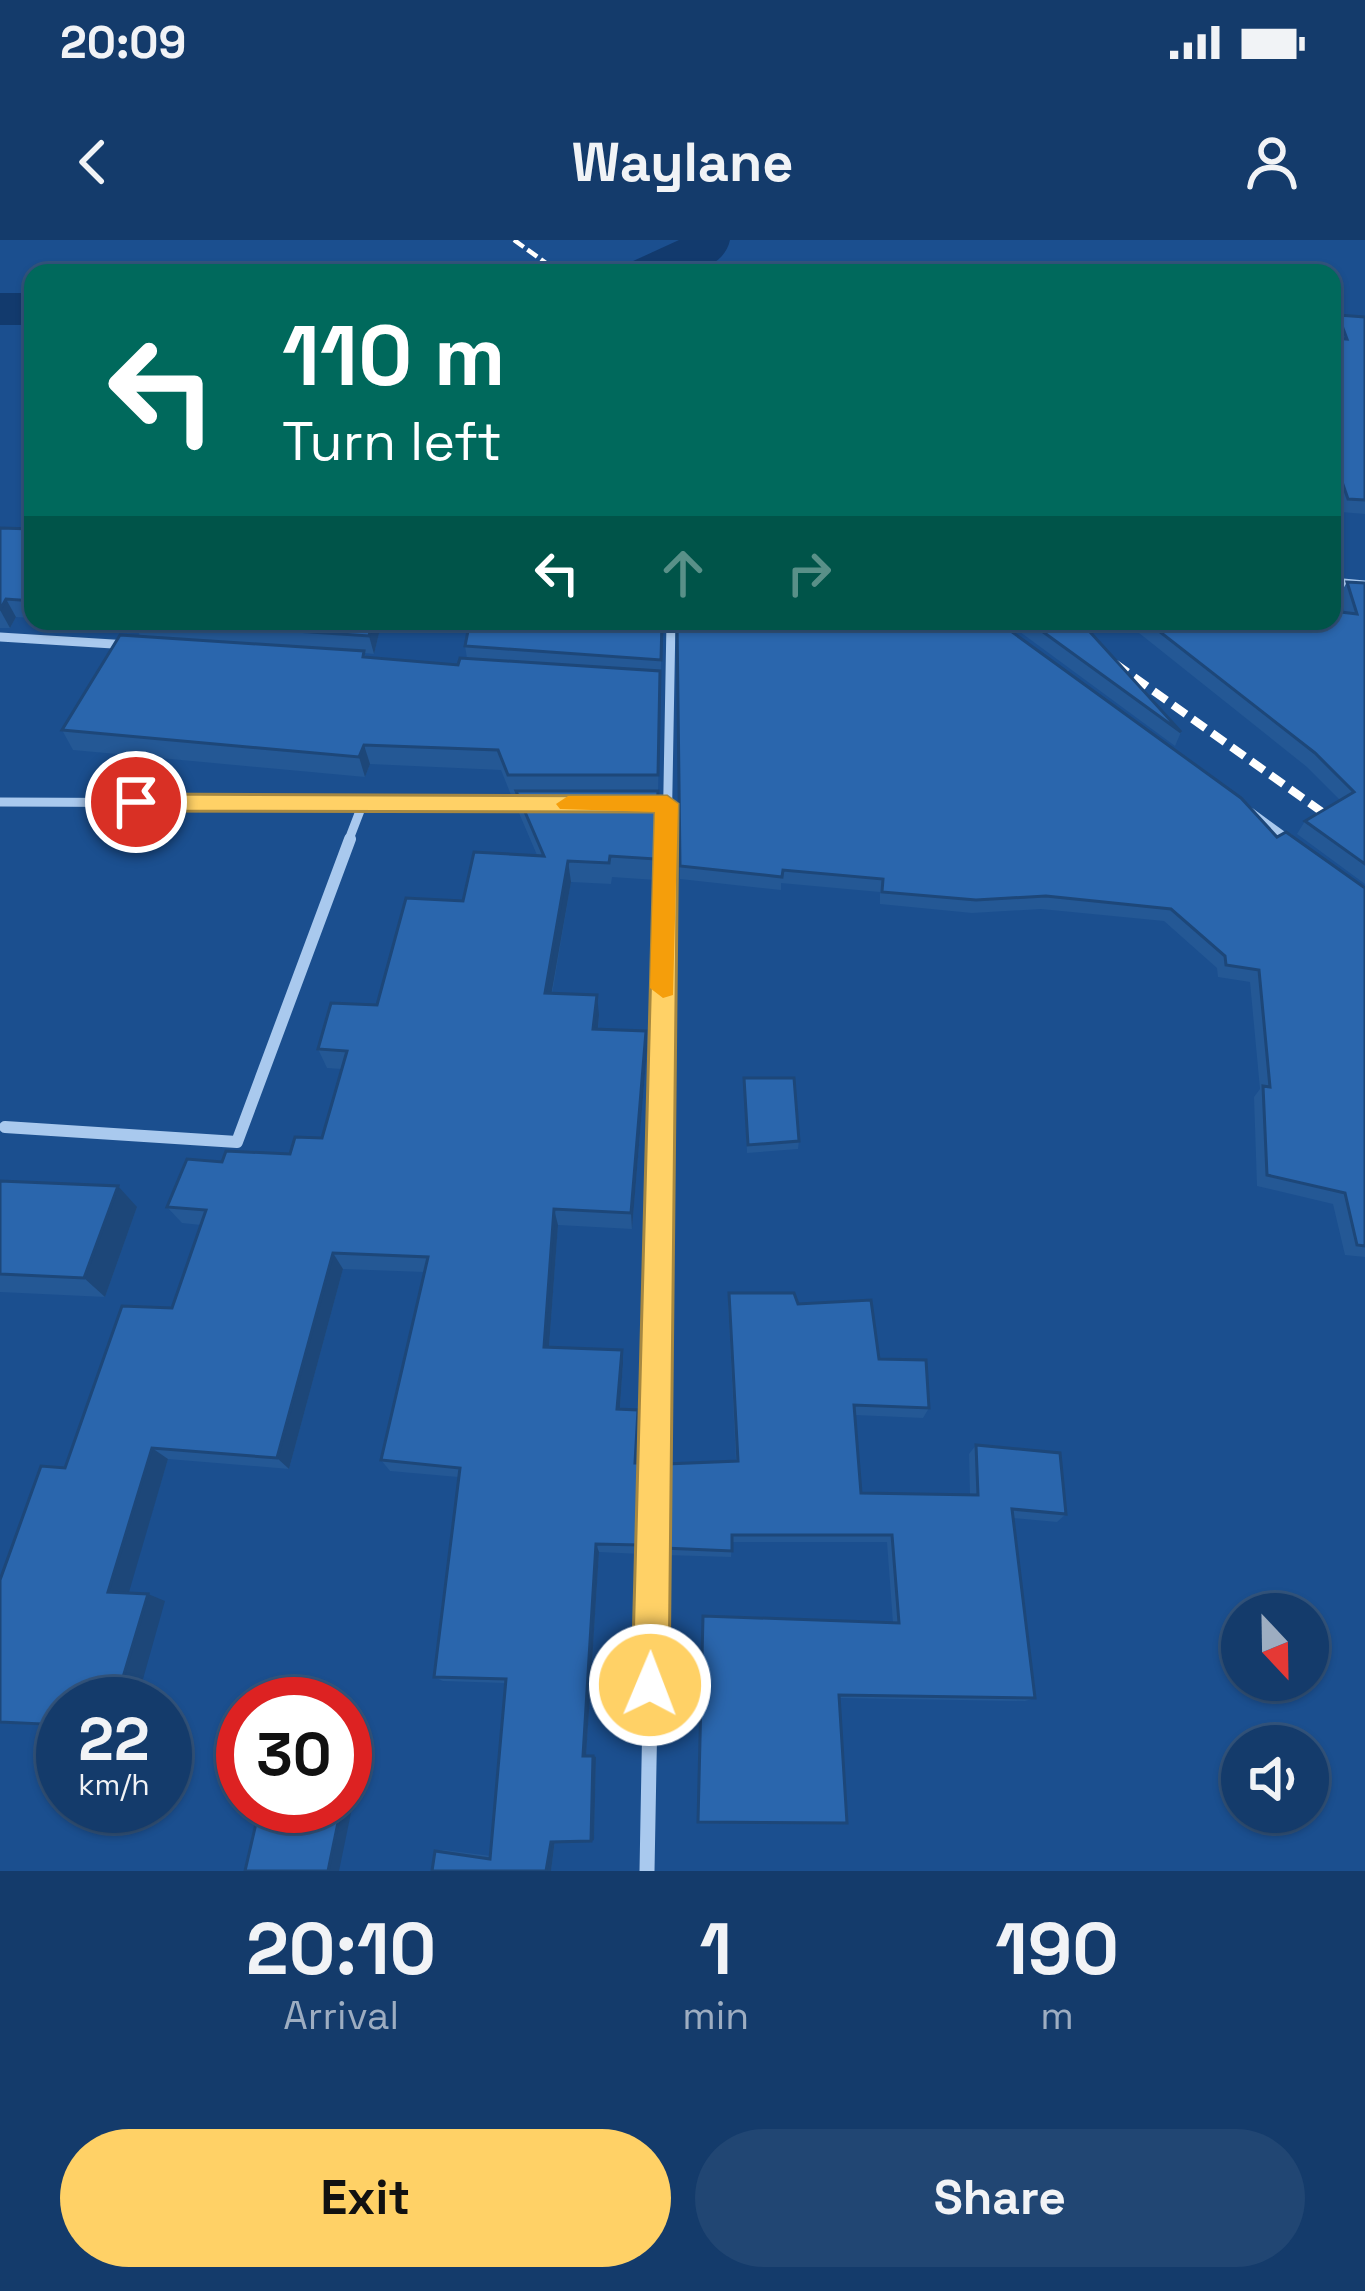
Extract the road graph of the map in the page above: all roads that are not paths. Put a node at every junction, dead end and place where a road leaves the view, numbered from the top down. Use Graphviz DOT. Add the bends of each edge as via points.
graph roads {
  1 [pos="670,630"];
  2 [pos="0,637"];
  3 [pos="143,646"];
  4 [pos="645,681"];
  5 [pos="669,682"];
  6 [pos="1234,800"];
  7 [pos="0,802"];
  8 [pos="363,803"];
  9 [pos="550,804"];
  10 [pos="643,804"];
  11 [pos="667,804"];
  12 [pos="1309,856"];
  13 [pos="5,1127"];
  14 [pos="647,1871"];
  1 -- 5 [label="street"];
  2 -- 3 [label="street"];
  4 -- 5 [label="street"];
  5 -- 11 [label="street"];
  6 -- 12 [label="street"];
  7 -- 8 [label="street"];
  8 -- 9 [label="street"];
  8 -- 13 [label="street" via="237,1142"];
  10 -- 11 [label="street"];
  11 -- 14 [label="street"];
}
